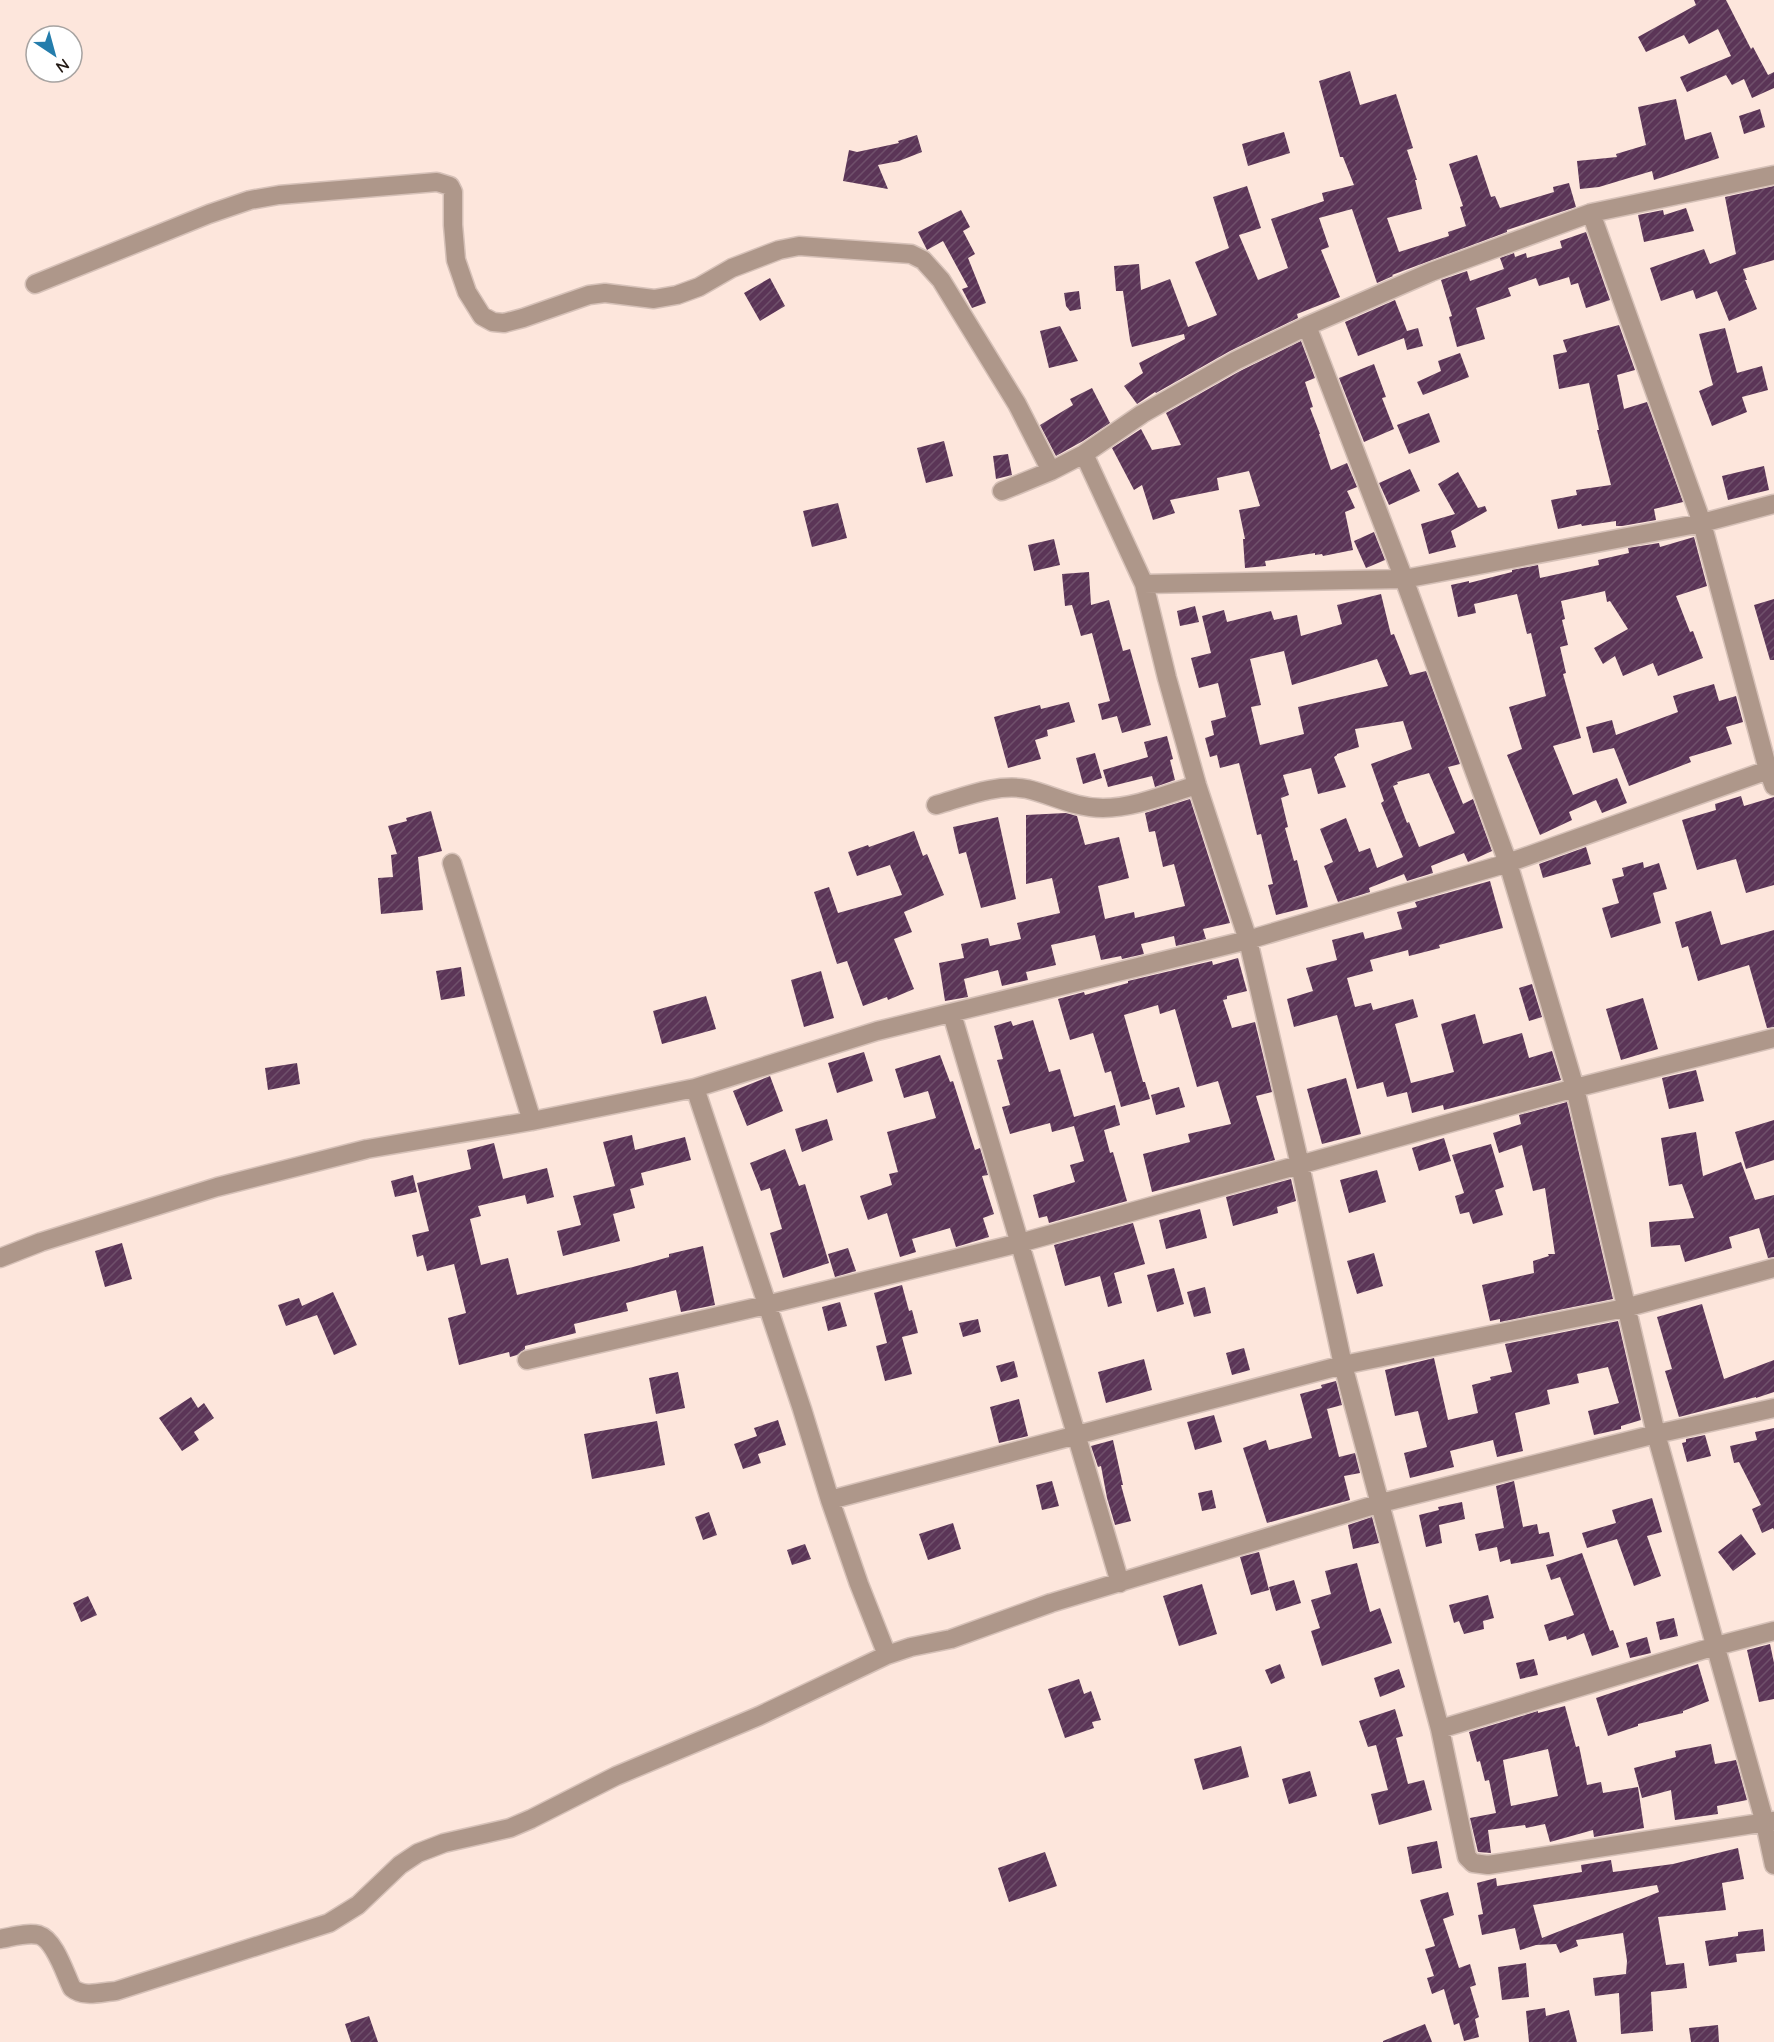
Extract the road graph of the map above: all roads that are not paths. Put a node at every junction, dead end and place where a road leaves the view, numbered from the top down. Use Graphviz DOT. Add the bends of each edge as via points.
graph roads {
  1 [pos="1774,176"];
  2 [pos="1591,213"];
  3 [pos="35,284"];
  4 [pos="1307,326"];
  5 [pos="1084,454"];
  6 [pos="1051,471"];
  7 [pos="1002,491"];
  8 [pos="1774,504"];
  9 [pos="1702,523"];
  10 [pos="1404,579"];
  11 [pos="1144,584"];
  12 [pos="1771,778"];
  13 [pos="1197,785"];
  14 [pos="936,805"];
  15 [pos="452,863"];
  16 [pos="1508,863"];
  17 [pos="1248,940"];
  18 [pos="952,1014"];
  19 [pos="1774,1038"];
  20 [pos="695,1088"];
  21 [pos="1575,1088"];
  22 [pos="532,1121"];
  23 [pos="1300,1164"];
  24 [pos="1020,1243"];
  25 [pos="0,1258"];
  26 [pos="1774,1268"];
  27 [pos="766,1305"];
  28 [pos="1625,1308"];
  29 [pos="527,1360"];
  30 [pos="1343,1365"];
  31 [pos="1774,1408"];
  32 [pos="1656,1434"];
  33 [pos="1078,1435"];
  34 [pos="830,1500"];
  35 [pos="1381,1503"];
  36 [pos="1120,1583"];
  37 [pos="1774,1631"];
  38 [pos="1716,1646"];
  39 [pos="887,1655"];
  40 [pos="1440,1729"];
  41 [pos="1770,1822"];
  42 [pos="1774,1865"];
  43 [pos="0,1939"];
  1 -- 2 [label="street"];
  2 -- 4 [label="street" via="1431,272"];
  2 -- 9 [label="street"];
  3 -- 6 [label="street" via="250,200 437,182 450,186 453,192 456,260 467,292 482,316 493,322 523,318 589,295 654,299 677,295 732,268 799,246 911,254 923,260 941,280 1012,396"];
  4 -- 5 [label="street" via="1182,390"];
  4 -- 10 [label="street"];
  5 -- 6 [label="street"];
  5 -- 11 [label="street"];
  6 -- 7 [label="street"];
  8 -- 9 [label="street"];
  9 -- 10 [label="street"];
  9 -- 12 [label="street"];
  10 -- 11 [label="street"];
  10 -- 16 [label="street"];
  11 -- 13 [label="street"];
  12 -- 16 [label="street"];
  13 -- 14 [label="street" via="1106,808 1081,806 1012,788"];
  13 -- 17 [label="street"];
  15 -- 22 [label="street"];
  16 -- 17 [label="street"];
  16 -- 21 [label="street"];
  17 -- 18 [label="street"];
  17 -- 23 [label="street"];
  18 -- 20 [label="street" via="877,1030"];
  18 -- 24 [label="street"];
  19 -- 21 [label="street"];
  20 -- 22 [label="street"];
  20 -- 27 [label="street"];
  21 -- 23 [label="street"];
  21 -- 28 [label="street"];
  22 -- 25 [label="street" via="367,1149 240,1181"];
  23 -- 24 [label="street"];
  23 -- 30 [label="street"];
  24 -- 27 [label="street"];
  24 -- 33 [label="street"];
  26 -- 28 [label="street"];
  27 -- 29 [label="street"];
  27 -- 34 [label="street"];
  28 -- 30 [label="street"];
  28 -- 32 [label="street"];
  30 -- 33 [label="street"];
  30 -- 35 [label="street"];
  31 -- 32 [label="street"];
  32 -- 35 [label="street"];
  32 -- 38 [label="street"];
  33 -- 34 [label="street"];
  33 -- 36 [label="street"];
  34 -- 39 [label="street"];
  35 -- 36 [label="street"];
  35 -- 40 [label="street"];
  36 -- 39 [label="street" via="951,1639"];
  37 -- 38 [label="street"];
  38 -- 40 [label="street"];
  38 -- 41 [label="street"];
  39 -- 43 [label="street" via="759,1716 616,1776 510,1828 418,1853 358,1905 318,1927 116,1990 86,1994 72,1988 48,1940 27,1934"];
  40 -- 41 [label="street" via="1464,1849 1473,1863 1488,1865"];
  41 -- 42 [label="street"];
}
